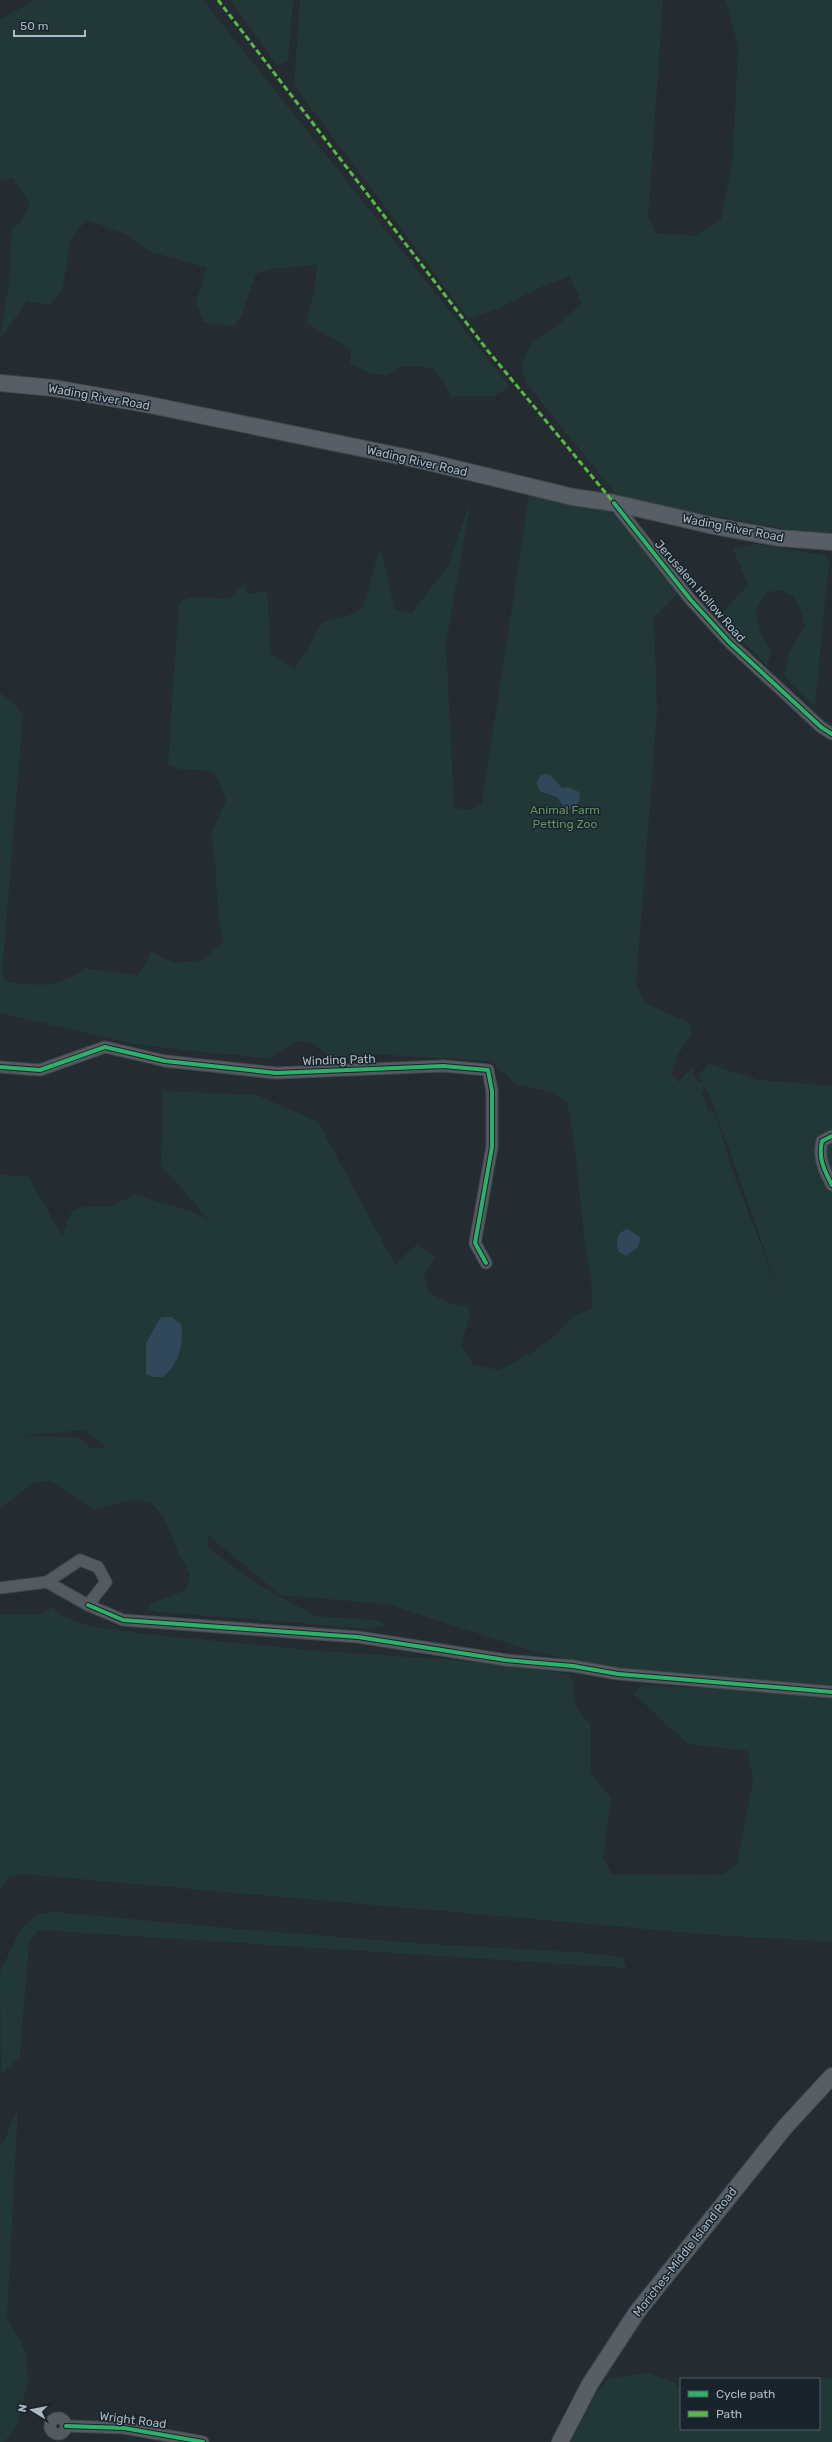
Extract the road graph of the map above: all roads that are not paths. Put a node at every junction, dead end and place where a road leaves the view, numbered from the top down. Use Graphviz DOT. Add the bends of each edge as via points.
graph roads {
  1 [pos="0,383"];
  2 [pos="614,503"];
  3 [pos="832,542"];
  4 [pos="832,734"];
  5 [pos="0,1067"];
  6 [pos="832,1136"];
  7 [pos="832,1185"];
  8 [pos="486,1263"];
  9 [pos="47,1582"];
  10 [pos="0,1588"];
  11 [pos="88,1605"];
  12 [pos="832,1692"];
  13 [pos="832,2076"];
  14 [pos="66,2426"];
  15 [pos="203,2442"];
  16 [pos="560,2442"];
  1 -- 2 [label="main road, Wading River Road" via="53,388 151,405"];
  2 -- 3 [label="main road, Wading River Road" via="779,538"];
  2 -- 4 [label="street, Jerusalem Hollow Road" via="690,599 729,642 821,727"];
  5 -- 8 [label="street, Winding Path" via="40,1070 104,1047 165,1061 276,1073 443,1066 488,1070 492,1091 492,1147 475,1243"];
  6 -- 7 [label="street" via="822,1141 819,1153 824,1172"];
  9 -- 10 [label="street"];
  9 -- 11 [label="street"];
  9 -- 11 [label="street" via="80,1560 98,1567 106,1582"];
  11 -- 12 [label="street" via="123,1620 358,1637 618,1674"];
  13 -- 16 [label="main road, Moriches-Middle Island Road" via="780,2133 637,2312 590,2384"];
  14 -- 15 [label="street, Wright Road" via="124,2428"];
}
